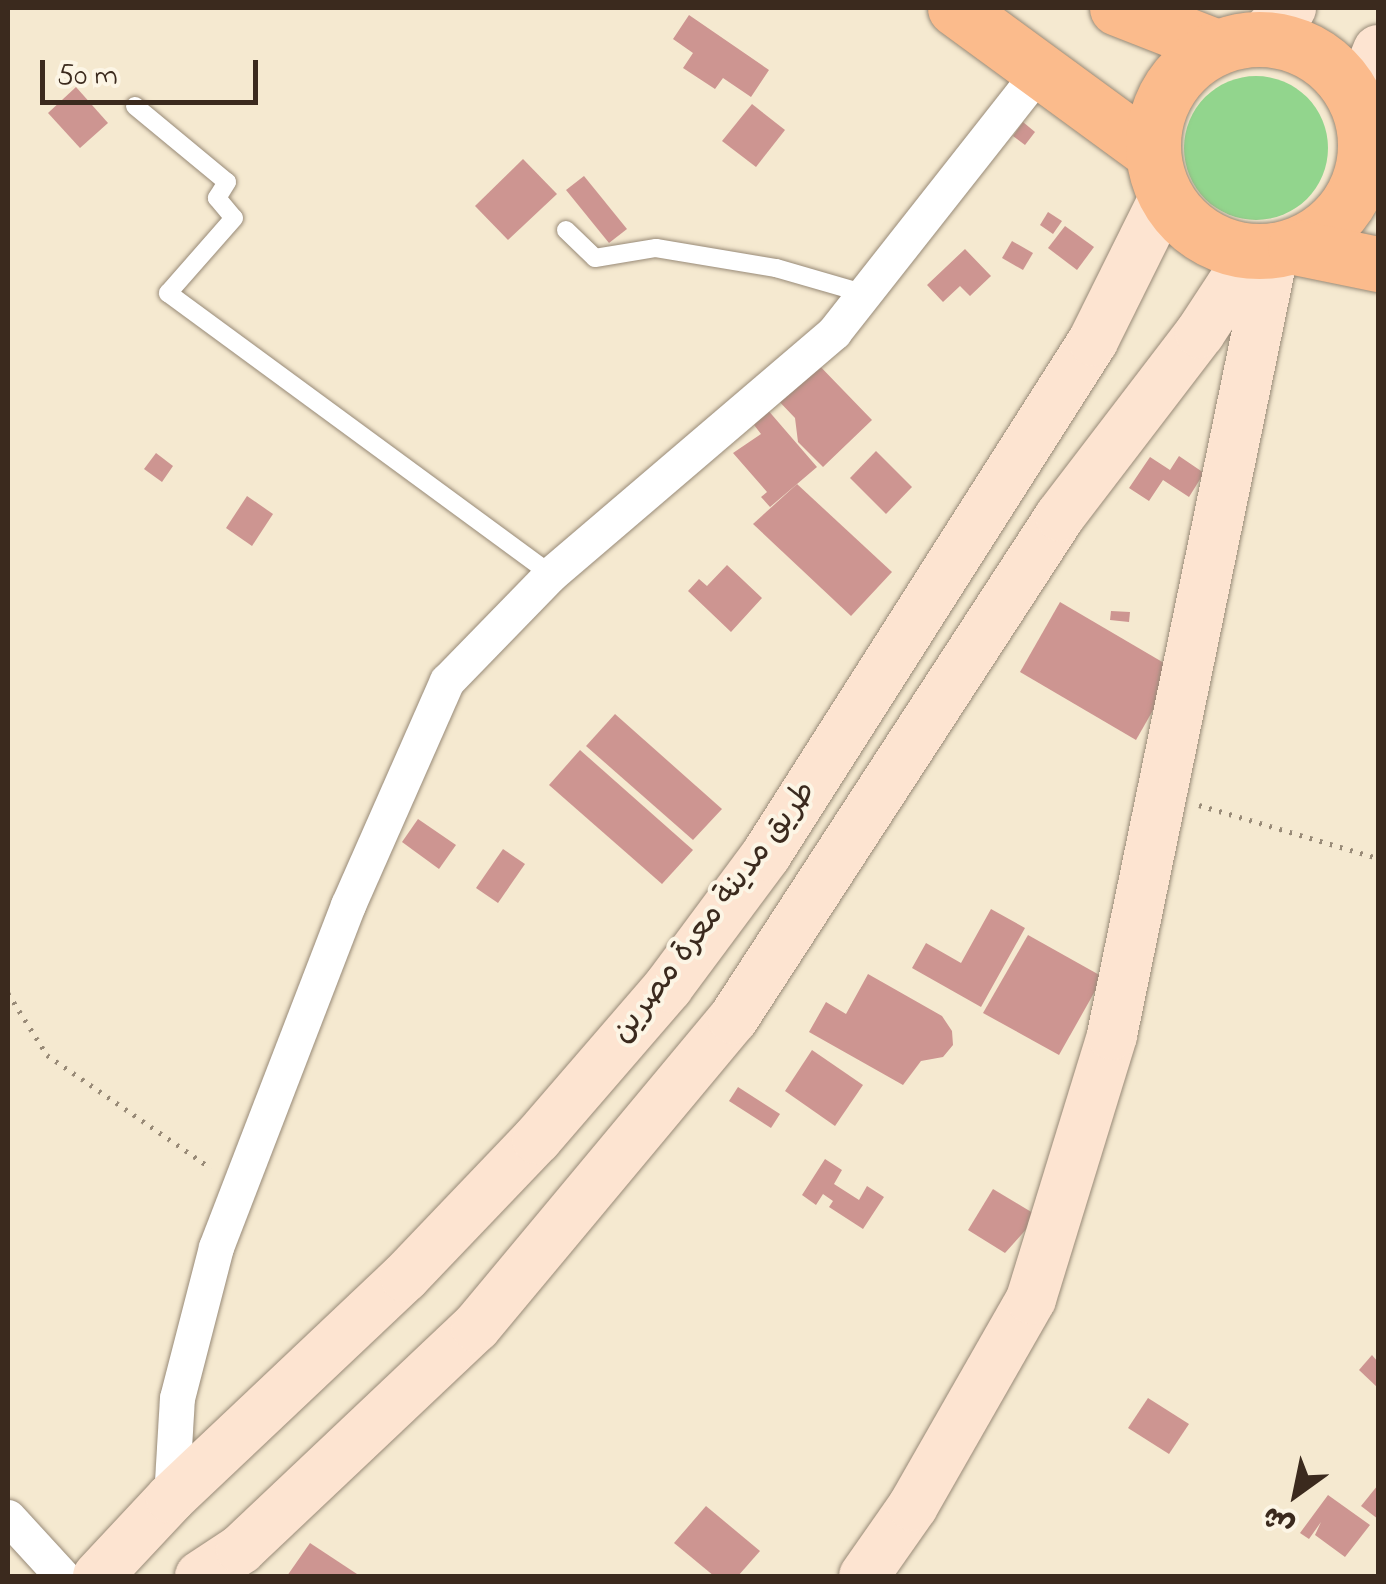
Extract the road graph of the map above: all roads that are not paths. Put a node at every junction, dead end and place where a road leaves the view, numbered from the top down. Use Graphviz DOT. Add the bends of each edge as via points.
graph roads {
  1 [pos="955,8"];
  2 [pos="1117,8"];
  3 [pos="1256,31"];
  4 [pos="1378,50"];
  5 [pos="1042,68"];
  6 [pos="135,106"];
  7 [pos="1367,130"];
  8 [pos="1159,175"];
  9 [pos="566,230"];
  10 [pos="1274,249"];
  11 [pos="1378,264"];
  12 [pos="867,294"];
  13 [pos="551,574"];
  14 [pos="171,1498"];
  15 [pos="8,1517"];
  16 [pos="62,1576"];
  17 [pos="98,1576"];
  18 [pos="200,1576"];
  19 [pos="864,1576"];
  1 -- 5 [label="main road"];
  2 -- 3 [label="main road"];
  3 -- 7 [label="main road" via="1318,56"];
  3 -- 8 [label="main road" via="1189,64 1168,90 1155,120"];
  4 -- 7 [label="main road"];
  5 -- 8 [label="main road"];
  5 -- 12 [label="street"];
  6 -- 13 [label="lane" via="227,182 217,198 234,218 168,293"];
  7 -- 10 [label="main road" via="1362,175 1346,208"];
  8 -- 10 [label="main road" via="1205,238"];
  8 -- 14 [label="main road, طريق مدينة معرة مصرين" via="1094,342 776,839 668,987 537,1139 405,1277"];
  9 -- 12 [label="lane" via="595,258 656,248 776,268"];
  10 -- 11 [label="main road"];
  10 -- 18 [label="main road, طريق مدينة معرة مصرين" via="1200,332 1060,516 733,1019 476,1327 242,1549"];
  10 -- 19 [label="main road" via="1112,1036 1031,1299"];
  12 -- 13 [label="street" via="745,412"];
  13 -- 14 [label="street" via="447,681 348,906 216,1247 177,1398"];
  14 -- 17 [label="main road, طريق مدينة معرة مصرين"];
  15 -- 16 [label="street"];
}
